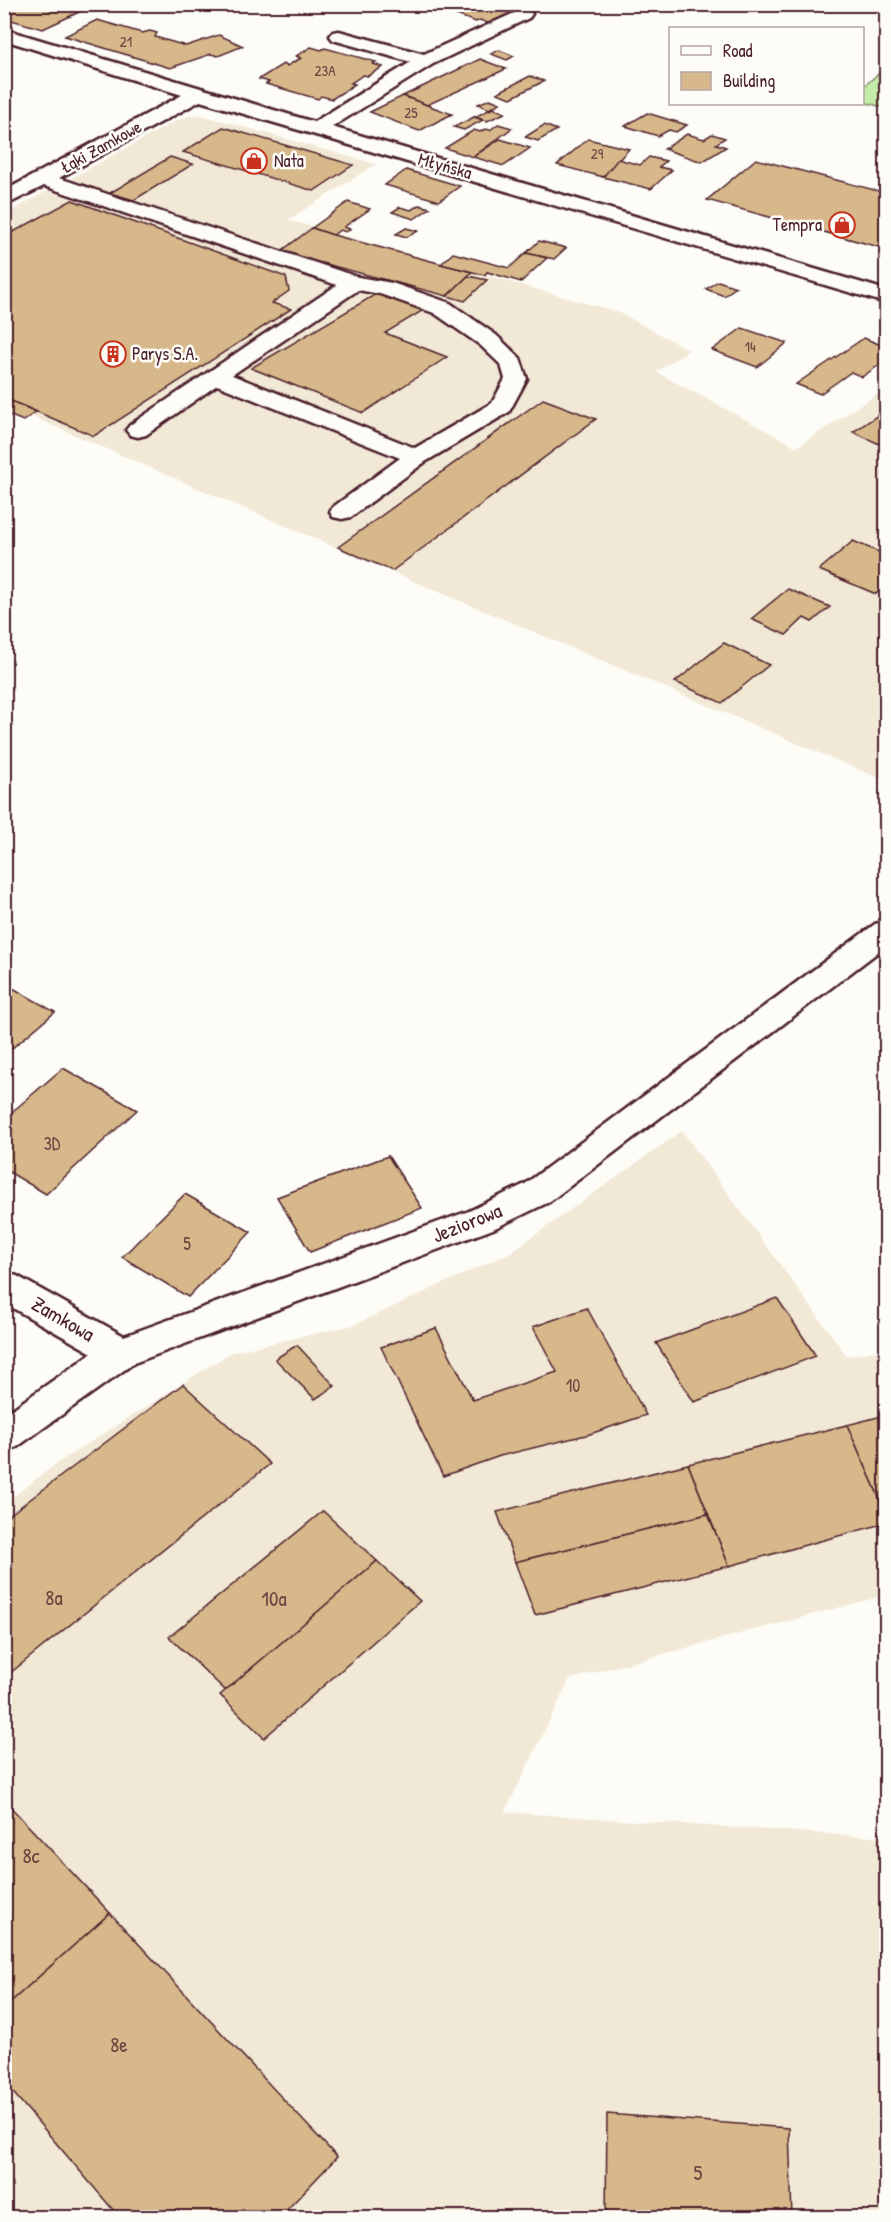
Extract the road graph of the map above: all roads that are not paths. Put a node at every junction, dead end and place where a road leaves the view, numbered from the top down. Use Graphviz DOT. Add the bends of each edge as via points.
graph roads {
  1 [pos="523,14"];
  2 [pos="4,34"];
  3 [pos="339,36"];
  4 [pos="426,60"];
  5 [pos="198,94"];
  6 [pos="318,128"];
  7 [pos="43,179"];
  8 [pos="4,200"];
  9 [pos="354,282"];
  10 [pos="886,297"];
  11 [pos="215,376"];
  12 [pos="138,430"];
  13 [pos="417,457"];
  14 [pos="342,512"];
  15 [pos="886,931"];
  16 [pos="4,1286"];
  17 [pos="121,1352"];
  18 [pos="4,1436"];
  1 -- 4 [label="street"];
  2 -- 5 [label="street, Młyńska"];
  3 -- 4 [label="street"];
  4 -- 6 [label="street"];
  5 -- 6 [label="street, Młyńska"];
  5 -- 7 [label="street, Łąki Zamkowe"];
  6 -- 10 [label="street, Młyńska"];
  7 -- 8 [label="street, Łąki Zamkowe"];
  7 -- 9 [label="street"];
  9 -- 11 [label="street"];
  9 -- 13 [label="street" via="442,308 488,340 512,363 516,379 501,407"];
  11 -- 12 [label="street"];
  11 -- 13 [label="street"];
  13 -- 14 [label="street"];
  15 -- 17 [label="street, Jeziorowa" via="537,1193 481,1220"];
  16 -- 17 [label="street, Zamkowa"];
  17 -- 18 [label="street, Jeziorowa"];
}
